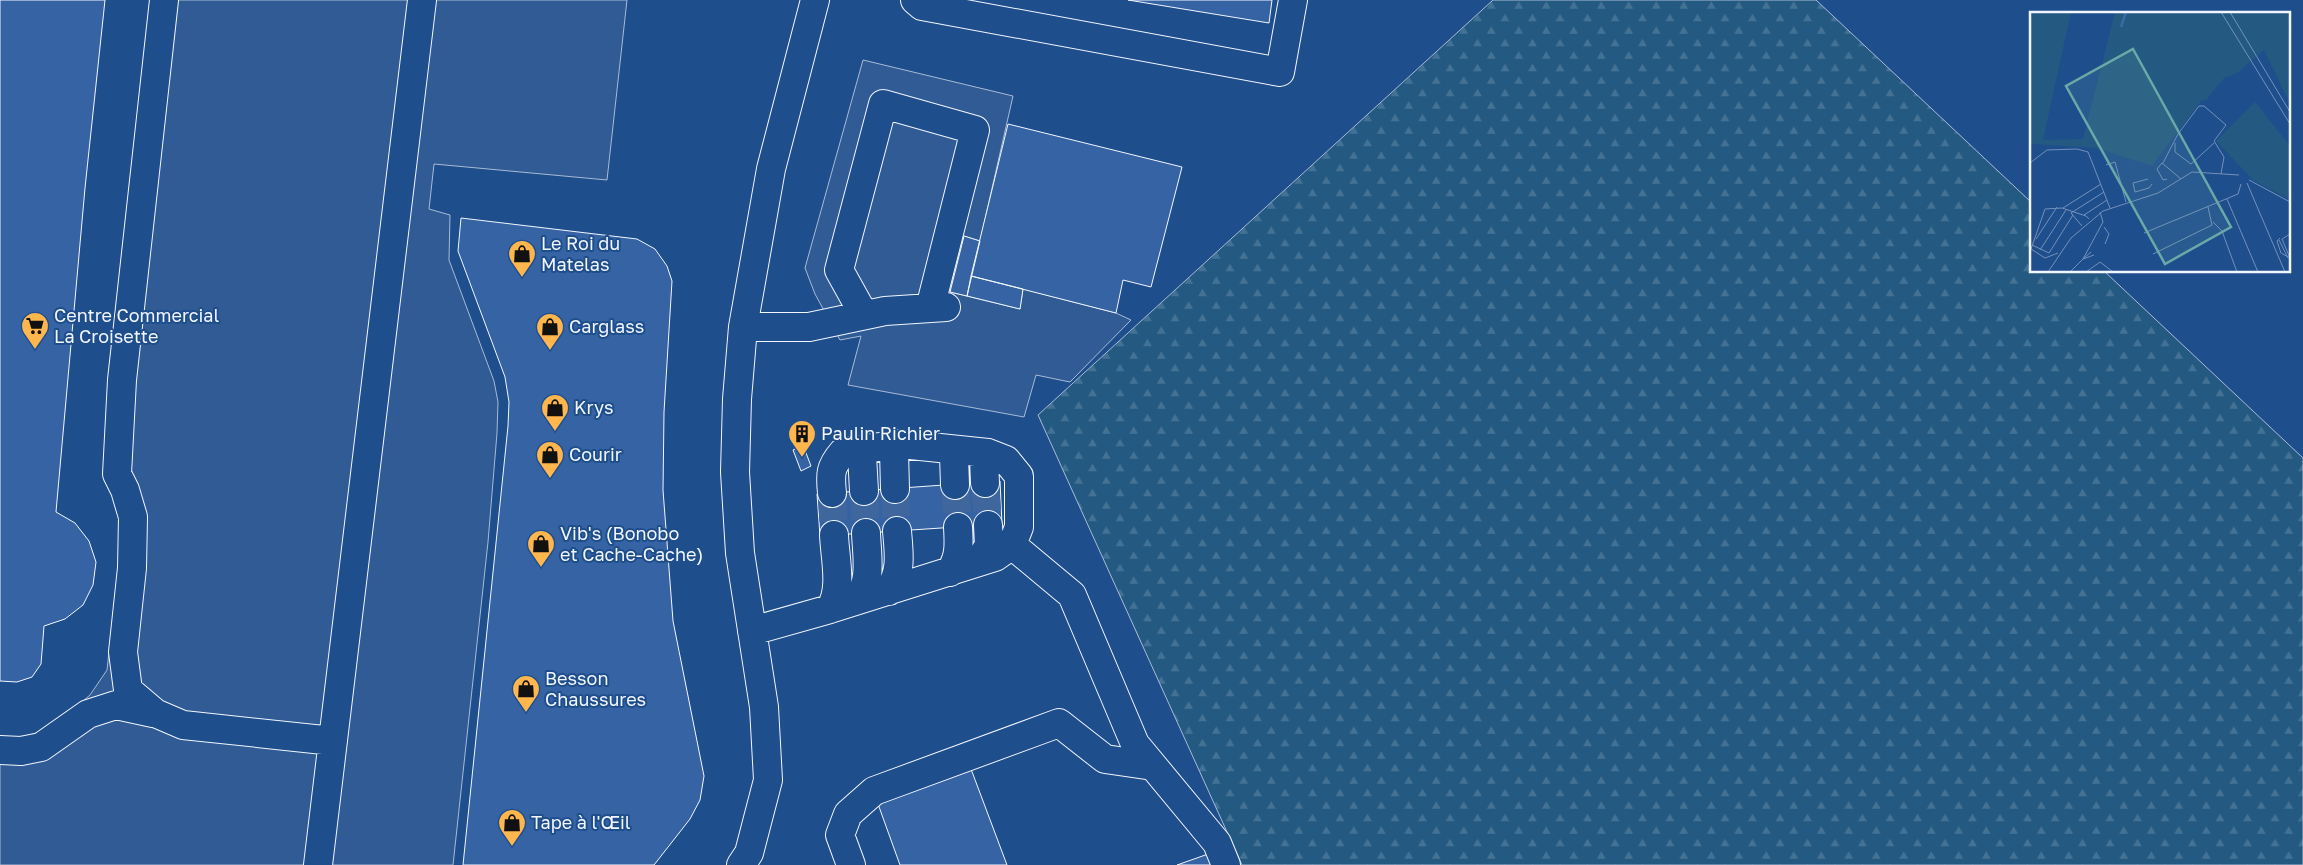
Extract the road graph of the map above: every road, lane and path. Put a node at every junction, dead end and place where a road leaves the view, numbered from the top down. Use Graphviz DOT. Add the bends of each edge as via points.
graph roads {
  1 [pos="164,0"];
  2 [pos="422,0"];
  3 [pos="815,0"];
  4 [pos="916,0"];
  5 [pos="1294,0"];
  6 [pos="864,315"];
  7 [pos="743,326"];
  8 [pos="897,445"];
  9 [pos="866,449"];
  10 [pos="958,450"];
  11 [pos="988,453"];
  12 [pos="986,483"];
  13 [pos="955,484"];
  14 [pos="896,489"];
  15 [pos="864,491"];
  16 [pos="832,493"];
  17 [pos="988,525"];
  18 [pos="958,527"];
  19 [pos="898,531"];
  20 [pos="866,533"];
  21 [pos="834,535"];
  22 [pos="1012,545"];
  23 [pos="979,562"];
  24 [pos="950,572"];
  25 [pos="889,591"];
  26 [pos="858,600"];
  27 [pos="830,610"];
  28 [pos="752,631"];
  29 [pos="155,713"];
  30 [pos="333,741"];
  31 [pos="0,750"];
  32 [pos="1153,766"];
  33 [pos="318,865"];
  34 [pos="741,865"];
  35 [pos="851,865"];
  36 [pos="1226,865"];
  1 -- 29 [label="street" via="122,380 117,474 133,517 132,568 123,652 128,690"];
  2 -- 30 [label="street"];
  3 -- 7 [label="street" via="771,170"];
  4 -- 5 [label="street" via="922,6 1280,72"];
  6 -- 6 [label="street" via="938,307 975,130 883,104 839,270"];
  6 -- 7 [label="street" via="809,327"];
  7 -- 28 [label="street" via="735,472 740,553"];
  8 -- 9 [label="street"];
  8 -- 10 [label="street"];
  8 -- 14 [label="street" via="894,451"];
  9 -- 15 [label="street" via="862,455"];
  9 -- 16 [label="street" via="843,452 833,463"];
  10 -- 11 [label="street"];
  10 -- 13 [label="street" via="954,456"];
  11 -- 12 [label="street" via="984,459"];
  11 -- 22 [label="street" via="1006,460 1019,476 1019,527"];
  17 -- 23 [label="street" via="989,545"];
  18 -- 24 [label="street" via="960,551"];
  19 -- 25 [label="street" via="899,568"];
  20 -- 26 [label="street" via="868,579 866,590"];
  21 -- 27 [label="street" via="838,592"];
  22 -- 23 [label="street" via="995,557"];
  22 -- 32 [label="street" via="1072,594 1135,744"];
  23 -- 24 [label="street"];
  24 -- 25 [label="street"];
  25 -- 26 [label="street"];
  26 -- 27 [label="street"];
  27 -- 28 [label="street"];
  28 -- 34 [label="street" via="764,707 768,780 750,853"];
  29 -- 30 [label="street" via="183,725"];
  29 -- 31 [label="street" via="116,705 88,714 41,747 21,751"];
  30 -- 33 [label="street"];
  32 -- 35 [label="street" via="1105,759 1059,723 874,791 848,814 840,835"];
  32 -- 36 [label="street" via="1217,843"];
}
